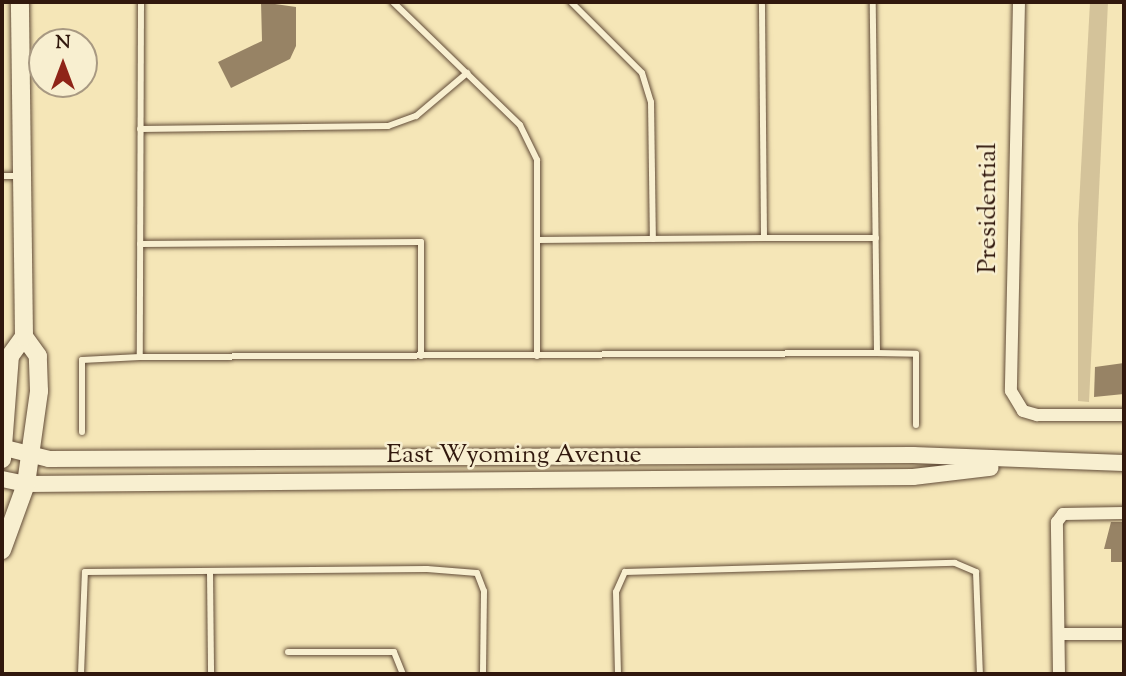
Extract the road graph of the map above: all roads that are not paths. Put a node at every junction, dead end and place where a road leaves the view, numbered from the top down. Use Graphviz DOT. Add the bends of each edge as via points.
graph roads {
  1 [pos="20,2"];
  2 [pos="141,2"];
  3 [pos="393,2"];
  4 [pos="571,2"];
  5 [pos="762,2"];
  6 [pos="873,2"];
  7 [pos="1018,2"];
  8 [pos="467,73"];
  9 [pos="141,129"];
  10 [pos="11,176"];
  11 [pos="876,237"];
  12 [pos="764,238"];
  13 [pos="653,239"];
  14 [pos="537,240"];
  15 [pos="140,244"];
  16 [pos="24,337"];
  17 [pos="877,353"];
  18 [pos="421,356"];
  19 [pos="537,356"];
  20 [pos="140,357"];
  21 [pos="6,390"];
  22 [pos="1124,415"];
  23 [pos="916,425"];
  24 [pos="82,432"];
  25 [pos="3,454"];
  26 [pos="31,457"];
  27 [pos="1027,463"];
  28 [pos="1124,463"];
  29 [pos="2,479"];
  30 [pos="26,484"];
  31 [pos="1124,513"];
  32 [pos="2,550"];
  33 [pos="210,572"];
  34 [pos="1059,634"];
  35 [pos="1124,634"];
  36 [pos="288,652"];
  37 [pos="81,674"];
  38 [pos="211,674"];
  39 [pos="403,674"];
  40 [pos="483,674"];
  41 [pos="618,674"];
  42 [pos="980,674"];
  43 [pos="1059,674"];
  1 -- 10 [label="main road"];
  2 -- 9 [label="lane"];
  3 -- 8 [label="lane"];
  4 -- 13 [label="lane" via="642,73 651,102"];
  5 -- 12 [label="lane"];
  6 -- 11 [label="lane"];
  7 -- 22 [label="street, Presidential" via="1011,391 1023,411"];
  8 -- 9 [label="lane" via="416,116 388,126"];
  8 -- 14 [label="lane" via="520,125 537,160"];
  9 -- 15 [label="lane"];
  10 -- 16 [label="main road"];
  11 -- 12 [label="lane"];
  11 -- 17 [label="lane"];
  12 -- 13 [label="lane"];
  13 -- 14 [label="lane"];
  14 -- 19 [label="lane"];
  15 -- 18 [label="lane" via="421,242"];
  15 -- 20 [label="lane"];
  16 -- 21 [label="main road" via="10,356"];
  16 -- 26 [label="main road" via="38,356"];
  17 -- 19 [label="lane"];
  17 -- 23 [label="lane" via="916,354"];
  18 -- 19 [label="lane"];
  18 -- 20 [label="lane"];
  20 -- 24 [label="lane" via="82,360"];
  21 -- 25 [label="main road"];
  25 -- 26 [label="street, East Wyoming Avenue"];
  26 -- 27 [label="street, East Wyoming Avenue" via="913,455"];
  26 -- 30 [label="main road"];
  27 -- 28 [label="street, East Wyoming Avenue"];
  27 -- 30 [label="street, East Wyoming Avenue" via="913,477"];
  29 -- 30 [label="street, East Wyoming Avenue"];
  30 -- 32 [label="main road"];
  31 -- 34 [label="street" via="1063,514 1057,522"];
  33 -- 37 [label="lane" via="85,572"];
  33 -- 38 [label="lane"];
  33 -- 40 [label="lane" via="477,573 484,591"];
  34 -- 35 [label="street"];
  34 -- 43 [label="street"];
  36 -- 39 [label="lane" via="394,652"];
  41 -- 42 [label="lane" via="616,592 625,572 955,563 976,572"];
}
